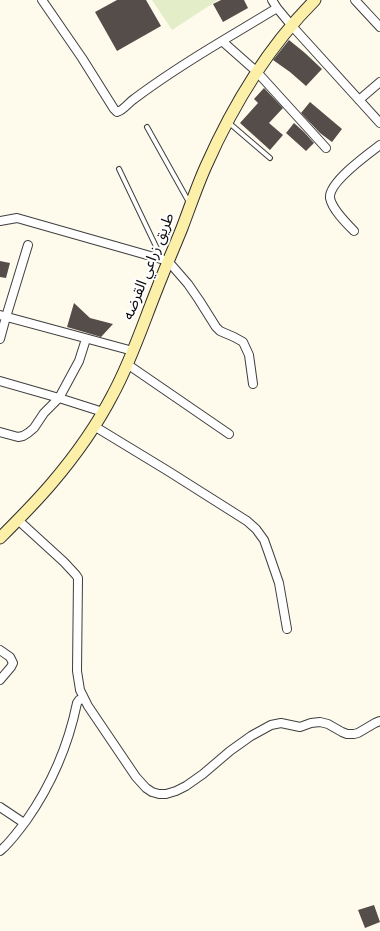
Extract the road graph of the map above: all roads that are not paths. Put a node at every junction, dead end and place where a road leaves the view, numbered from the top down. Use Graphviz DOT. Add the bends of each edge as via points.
graph roads {
  1 [pos="42,0"];
  2 [pos="272,0"];
  3 [pos="355,0"];
  4 [pos="313,1"];
  5 [pos="277,8"];
  6 [pos="292,26"];
  7 [pos="380,28"];
  8 [pos="222,41"];
  9 [pos="256,72"];
  10 [pos="380,82"];
  11 [pos="359,100"];
  12 [pos="227,122"];
  13 [pos="380,123"];
  14 [pos="147,127"];
  15 [pos="380,145"];
  16 [pos="326,148"];
  17 [pos="270,158"];
  18 [pos="119,169"];
  19 [pos="191,206"];
  20 [pos="0,222"];
  21 [pos="354,231"];
  22 [pos="28,245"];
  23 [pos="165,260"];
  24 [pos="3,316"];
  25 [pos="0,339"];
  26 [pos="86,339"];
  27 [pos="132,351"];
  28 [pos="127,364"];
  29 [pos="0,381"];
  30 [pos="253,384"];
  31 [pos="59,398"];
  32 [pos="103,412"];
  33 [pos="94,426"];
  34 [pos="0,432"];
  35 [pos="229,434"];
  36 [pos="18,520"];
  37 [pos="0,538"];
  38 [pos="287,629"];
  39 [pos="0,650"];
  40 [pos="0,680"];
  41 [pos="84,699"];
  42 [pos="380,721"];
  43 [pos="0,807"];
  44 [pos="24,823"];
  45 [pos="0,852"];
  1 -- 8 [label="street" via="117,112 162,78"];
  2 -- 5 [label="street"];
  3 -- 7 [label="street"];
  4 -- 6 [label="main road, طريق زراعي القرضه"];
  5 -- 6 [label="street"];
  5 -- 8 [label="street"];
  6 -- 9 [label="main road, طريق زراعي القرضه"];
  6 -- 11 [label="street"];
  8 -- 9 [label="street"];
  9 -- 12 [label="main road, طريق زراعي القرضه"];
  9 -- 16 [label="street"];
  10 -- 11 [label="street"];
  11 -- 13 [label="street"];
  12 -- 17 [label="lane"];
  12 -- 19 [label="main road, طريق زراعي القرضه"];
  14 -- 19 [label="lane"];
  15 -- 21 [label="street" via="359,161 331,191 330,198 334,206"];
  18 -- 23 [label="lane"];
  19 -- 23 [label="main road, طريق زراعي القرضه"];
  20 -- 23 [label="street" via="17,218"];
  22 -- 24 [label="street"];
  23 -- 27 [label="main road, طريق زراعي القرضه"];
  23 -- 30 [label="street" via="188,284 216,327 243,342 249,354"];
  24 -- 25 [label="street"];
  24 -- 26 [label="street"];
  26 -- 27 [label="street"];
  26 -- 31 [label="street" via="79,361"];
  27 -- 28 [label="main road, طريق زراعي القرضه"];
  28 -- 32 [label="main road, طريق زراعي القرضه"];
  28 -- 35 [label="street"];
  29 -- 31 [label="street"];
  31 -- 32 [label="street"];
  31 -- 34 [label="street" via="34,428 23,436"];
  32 -- 33 [label="main road, طريق زراعي القرضه"];
  33 -- 36 [label="main road, طريق زراعي القرضه" via="53,483"];
  33 -- 38 [label="street" via="256,529 264,540 279,583"];
  36 -- 37 [label="main road, طريق زراعي القرضه"];
  36 -- 41 [label="street" via="78,578 77,671"];
  39 -- 40 [label="street" via="10,657 13,663"];
  41 -- 42 [label="street" via="136,777 146,788 159,794 171,794 186,786 230,751 271,725 281,723 300,726 320,722 347,734 354,734"];
  41 -- 44 [label="street" via="77,703 71,731 57,768"];
  43 -- 44 [label="street"];
  44 -- 45 [label="street"];
}
